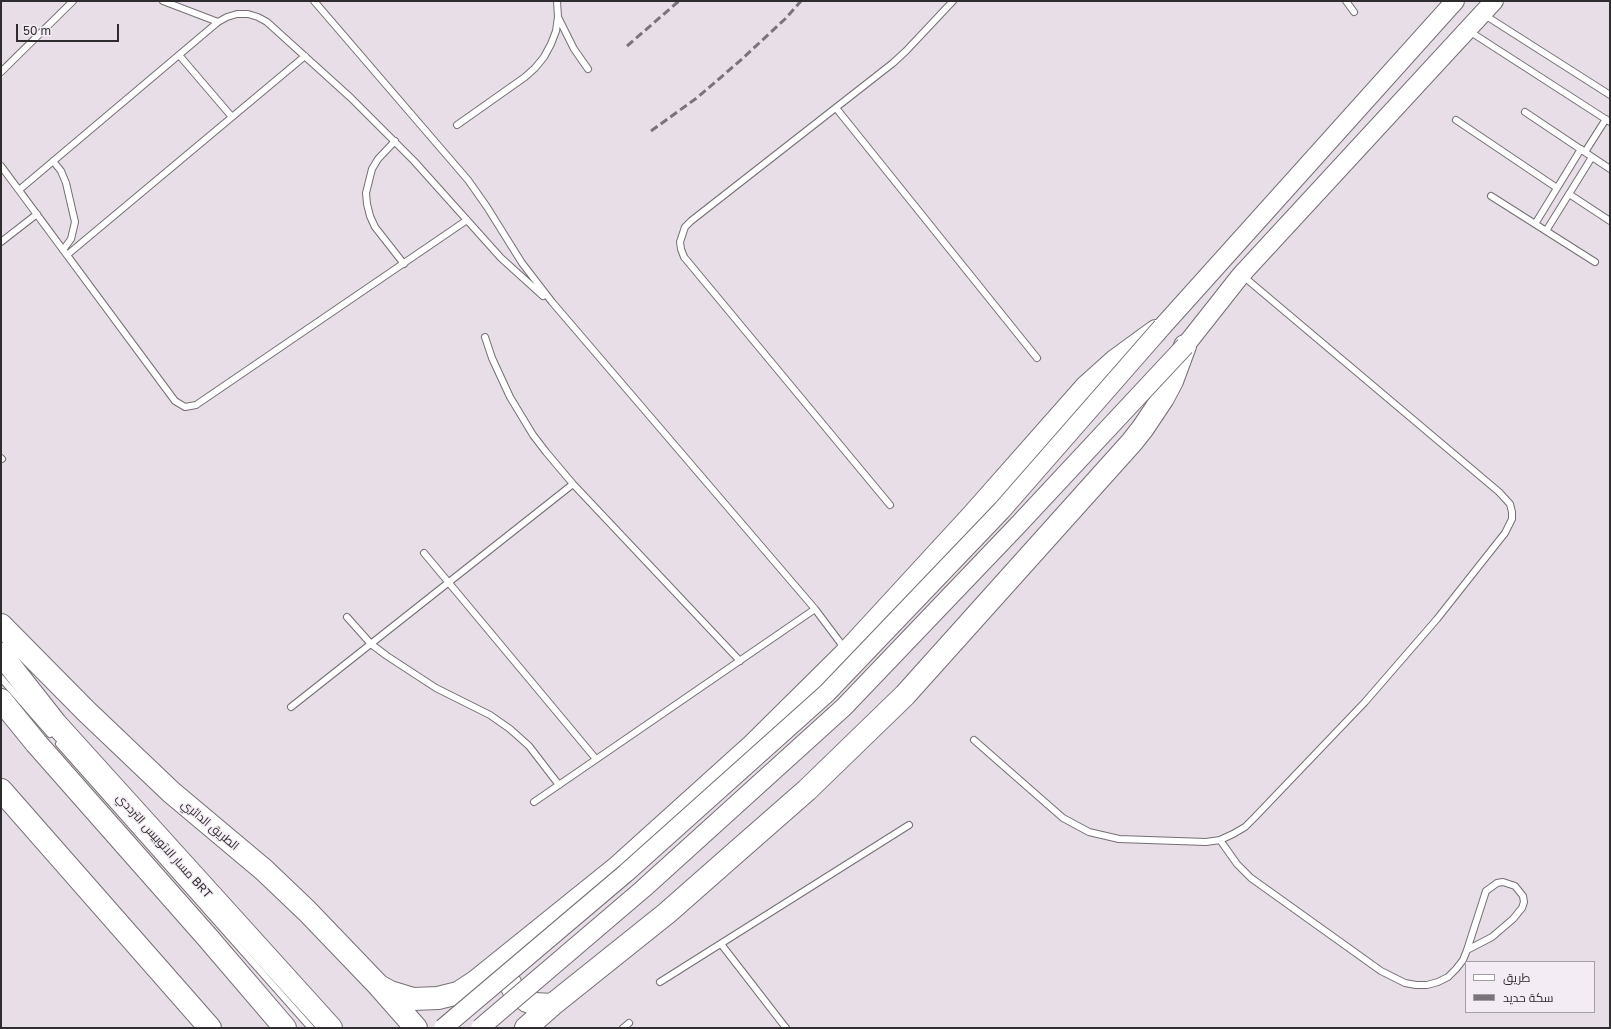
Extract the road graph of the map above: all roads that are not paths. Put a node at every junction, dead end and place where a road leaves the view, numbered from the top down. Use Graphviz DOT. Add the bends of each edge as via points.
graph roads {
  1 [pos="73,1"];
  2 [pos="163,1"];
  3 [pos="314,1"];
  4 [pos="557,1"];
  5 [pos="952,1"];
  6 [pos="1346,1"];
  7 [pos="1455,1"];
  8 [pos="1488,7"];
  9 [pos="1354,12"];
  10 [pos="558,17"];
  11 [pos="218,22"];
  12 [pos="1468,30"];
  13 [pos="179,55"];
  14 [pos="305,56"];
  15 [pos="588,68"];
  16 [pos="1,72"];
  17 [pos="1610,95"];
  18 [pos="836,108"];
  19 [pos="1525,112"];
  20 [pos="232,117"];
  21 [pos="1456,120"];
  22 [pos="1608,121"];
  23 [pos="457,125"];
  24 [pos="395,141"];
  25 [pos="1583,150"];
  26 [pos="1592,157"];
  27 [pos="53,161"];
  28 [pos="1,166"];
  29 [pos="1610,169"];
  30 [pos="1557,188"];
  31 [pos="19,190"];
  32 [pos="1569,194"];
  33 [pos="1491,196"];
  34 [pos="37,214"];
  35 [pos="467,220"];
  36 [pos="1610,221"];
  37 [pos="1535,224"];
  38 [pos="1546,231"];
  39 [pos="1,242"];
  40 [pos="65,253"];
  41 [pos="1595,262"];
  42 [pos="404,264"];
  43 [pos="1241,275"];
  44 [pos="552,302"];
  45 [pos="1162,328"];
  46 [pos="485,337"];
  47 [pos="1185,346"];
  48 [pos="1037,358"];
  49 [pos="573,484"];
  50 [pos="890,505"];
  51 [pos="424,553"];
  52 [pos="449,582"];
  53 [pos="815,609"];
  54 [pos="347,617"];
  55 [pos="1,625"];
  56 [pos="370,644"];
  57 [pos="847,652"];
  58 [pos="1,654"];
  59 [pos="740,660"];
  60 [pos="1,678"];
  61 [pos="1,700"];
  62 [pos="291,707"];
  63 [pos="974,740"];
  64 [pos="596,759"];
  65 [pos="559,785"];
  66 [pos="1,790"];
  67 [pos="534,802"];
  68 [pos="910,825"];
  69 [pos="1220,840"];
  70 [pos="720,944"];
  71 [pos="1467,950"];
  72 [pos="505,958"];
  73 [pos="660,982"];
  74 [pos="379,986"];
  75 [pos="552,1005"];
  76 [pos="629,1023"];
  77 [pos="210,1028"];
  78 [pos="285,1028"];
  79 [pos="311,1028"];
  80 [pos="331,1028"];
  81 [pos="416,1028"];
  82 [pos="443,1028"];
  83 [pos="480,1028"];
  84 [pos="526,1028"];
  85 [pos="623,1028"];
  86 [pos="786,1028"];
  1 -- 16 [label="lane"];
  2 -- 11 [label="lane"];
  3 -- 44 [label="lane" via="468,180 522,263"];
  4 -- 10 [label="lane"];
  5 -- 18 [label="lane" via="906,51"];
  6 -- 9 [label="lane"];
  7 -- 45 [label="main road"];
  8 -- 12 [label="main road"];
  8 -- 17 [label="lane"];
  10 -- 15 [label="lane" via="574,49"];
  10 -- 23 [label="lane" via="551,44 535,68"];
  11 -- 13 [label="lane"];
  11 -- 14 [label="lane" via="238,14 258,17"];
  12 -- 22 [label="lane"];
  12 -- 43 [label="main road"];
  13 -- 20 [label="lane"];
  13 -- 27 [label="lane"];
  14 -- 20 [label="lane"];
  14 -- 24 [label="lane"];
  18 -- 48 [label="lane"];
  18 -- 50 [label="lane" via="691,221 685,227 680,242 684,257"];
  19 -- 25 [label="lane"];
  20 -- 40 [label="lane"];
  21 -- 30 [label="lane"];
  22 -- 25 [label="lane"];
  24 -- 35 [label="lane"];
  24 -- 42 [label="lane" via="372,169 366,193 370,216 375,227"];
  25 -- 26 [label="lane"];
  25 -- 30 [label="lane"];
  26 -- 29 [label="lane"];
  26 -- 32 [label="lane"];
  27 -- 31 [label="lane"];
  27 -- 40 [label="lane" via="66,183 75,222"];
  28 -- 31 [label="lane"];
  30 -- 37 [label="lane"];
  31 -- 34 [label="lane"];
  32 -- 36 [label="lane"];
  32 -- 38 [label="lane"];
  33 -- 37 [label="lane"];
  34 -- 39 [label="lane"];
  34 -- 40 [label="lane"];
  35 -- 42 [label="lane"];
  35 -- 44 [label="lane" via="513,270"];
  37 -- 38 [label="lane"];
  38 -- 41 [label="lane"];
  40 -- 42 [label="lane" via="175,401 185,407 196,405"];
  43 -- 47 [label="main road"];
  43 -- 69 [label="lane" via="1499,492 1510,504 1512,519 1505,533 1390,675 1245,827"];
  44 -- 53 [label="lane"];
  45 -- 57 [label="highway" via="1115,361 1086,387"];
  45 -- 82 [label="main road, bridge" via="1002,510 826,693 626,873"];
  46 -- 49 [label="lane" via="501,378 521,416 546,452"];
  47 -- 75 [label="highway" via="1172,381 1143,428 905,695 806,790 684,898"];
  47 -- 83 [label="main road, bridge" via="844,707 643,889"];
  49 -- 52 [label="lane"];
  49 -- 59 [label="lane"];
  51 -- 52 [label="lane"];
  52 -- 56 [label="lane"];
  52 -- 64 [label="lane"];
  53 -- 57 [label="lane"];
  53 -- 59 [label="lane"];
  54 -- 56 [label="lane"];
  55 -- 74 [label="highway, الطريق الدائري" via="171,792 264,870 307,911"];
  56 -- 62 [label="lane"];
  56 -- 65 [label="lane" via="436,688 500,721 528,746"];
  57 -- 72 [label="highway" via="751,747 624,861"];
  58 -- 80 [label="highway" via="56,724"];
  59 -- 64 [label="lane"];
  60 -- 79 [label="lane, مسار الاتوبيس الترددي BRT"];
  61 -- 78 [label="highway"];
  63 -- 69 [label="lane" via="1062,818 1089,832 1119,839 1206,842"];
  64 -- 65 [label="lane"];
  65 -- 67 [label="lane"];
  66 -- 77 [label="highway"];
  68 -- 70 [label="lane"];
  69 -- 71 [label="lane" via="1251,878 1395,979 1416,985 1438,982 1456,970"];
  70 -- 73 [label="lane"];
  70 -- 86 [label="lane"];
  71 -- 71 [label="lane" via="1503,929 1522,908 1523,896 1515,886 1497,883 1486,891"];
  72 -- 74 [label="highway" via="467,988 438,998 426,1000 401,996"];
  72 -- 75 [label="highway" via="506,975 514,991 535,1004"];
  74 -- 81 [label="highway, الطريق الدائري"];
  75 -- 84 [label="highway"];
  76 -- 85 [label="lane"];
}
